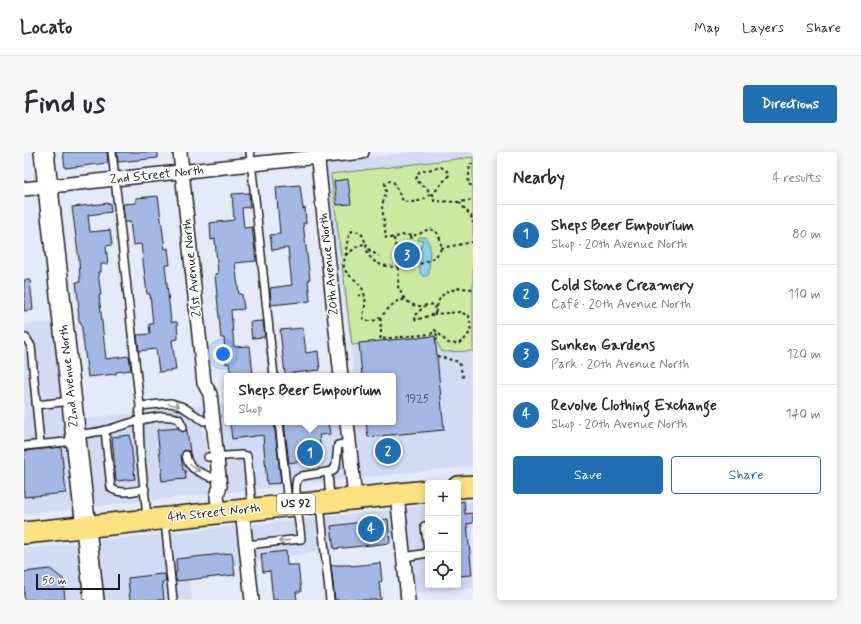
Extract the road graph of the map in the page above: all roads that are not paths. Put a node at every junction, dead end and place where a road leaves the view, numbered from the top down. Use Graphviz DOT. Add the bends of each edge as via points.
graph roads {
  1 [pos="44,152"];
  2 [pos="112,152"];
  3 [pos="180,152"];
  4 [pos="362,152"];
  5 [pos="317,154"];
  6 [pos="250,158"];
  7 [pos="182,172"];
  8 [pos="115,179"];
  9 [pos="48,187"];
  10 [pos="24,189"];
  11 [pos="24,338"];
  12 [pos="274,373"];
  13 [pos="341,373"];
  14 [pos="204,383"];
  15 [pos="72,401"];
  16 [pos="36,405"];
  17 [pos="140,406"];
  18 [pos="139,420"];
  19 [pos="204,421"];
  20 [pos="280,425"];
  21 [pos="347,425"];
  22 [pos="182,427"];
  23 [pos="105,430"];
  24 [pos="76,438"];
  25 [pos="349,443"];
  26 [pos="40,444"];
  27 [pos="24,446"];
  28 [pos="140,448"];
  29 [pos="132,449"];
  30 [pos="186,454"];
  31 [pos="212,457"];
  32 [pos="134,466"];
  33 [pos="142,466"];
  34 [pos="328,473"];
  35 [pos="210,477"];
  36 [pos="144,489"];
  37 [pos="425,493"];
  38 [pos="397,494"];
  39 [pos="355,498"];
  40 [pos="325,501"];
  41 [pos="218,504"];
  42 [pos="293,505"];
  43 [pos="247,510"];
  44 [pos="156,519"];
  45 [pos="86,527"];
  46 [pos="24,533"];
  47 [pos="246,545"];
  48 [pos="425,554"];
  49 [pos="404,557"];
  50 [pos="94,600"];
  51 [pos="173,600"];
  52 [pos="252,600"];
  53 [pos="330,600"];
  54 [pos="408,600"];
  1 -- 9 [label="street, 22nd Avenue North"];
  2 -- 8 [label="lane"];
  3 -- 7 [label="street, 21st Avenue North"];
  4 -- 5 [label="street, 2nd Street North"];
  5 -- 6 [label="street, 2nd Street North"];
  5 -- 13 [label="street, 20th Avenue North"];
  6 -- 7 [label="street, 2nd Street North"];
  6 -- 12 [label="lane"];
  7 -- 8 [label="street, 2nd Street North"];
  7 -- 14 [label="street, 21st Avenue North"];
  8 -- 9 [label="street, 2nd Street North"];
  8 -- 17 [label="lane"];
  9 -- 10 [label="street, 2nd Street North"];
  9 -- 15 [label="street, 22nd Avenue North"];
  11 -- 16 [label="lane" via="31,346"];
  14 -- 19 [label="street, 21st Avenue North" via="201,393"];
  14 -- 31 [label="street, 21st Avenue North" via="210,394"];
  15 -- 16 [label="lane"];
  15 -- 24 [label="street, 22nd Avenue North"];
  16 -- 26 [label="lane"];
  17 -- 18 [label="lane"];
  17 -- 19 [label="lane, one-way" via="171,403 183,407"];
  18 -- 22 [label="lane" via="167,416 179,419"];
  18 -- 23 [label="lane"];
  18 -- 28 [label="lane"];
  19 -- 31 [label="street, 21st Avenue North"];
  20 -- 42 [label="lane"];
  21 -- 25 [label="street"];
  23 -- 24 [label="lane"];
  23 -- 36 [label="lane" via="112,468 111,488 115,492"];
  24 -- 26 [label="lane"];
  24 -- 45 [label="street, 22nd Avenue North"];
  25 -- 34 [label="lane" via="338,445 336,467"];
  25 -- 39 [label="street"];
  26 -- 27 [label="lane"];
  28 -- 29 [label="lane"];
  28 -- 33 [label="lane"];
  30 -- 35 [label="lane, one-way" via="191,468"];
  31 -- 35 [label="street, 21st Avenue North"];
  31 -- 41 [label="street, 21st Avenue North" via="220,486"];
  31 -- 43 [label="lane" via="247,456"];
  32 -- 33 [label="lane"];
  33 -- 36 [label="lane"];
  34 -- 40 [label="lane"];
  34 -- 42 [label="lane" via="298,478"];
  35 -- 41 [label="street, 21st Avenue North" via="211,488"];
  36 -- 44 [label="lane"];
  37 -- 38 [label="main road, 4th Street North / US 92"];
  38 -- 39 [label="main road, 4th Street North / US 92"];
  38 -- 49 [label="street"];
  39 -- 40 [label="main road, 4th Street North / US 92"];
  40 -- 42 [label="main road, 4th Street North / US 92"];
  40 -- 53 [label="lane"];
  41 -- 43 [label="main road, 4th Street North / US 92"];
  41 -- 44 [label="main road, 4th Street North / US 92"];
  42 -- 43 [label="main road, 4th Street North / US 92"];
  42 -- 47 [label="lane, one-way" via="302,539"];
  43 -- 47 [label="street"];
  44 -- 45 [label="main road, 4th Street North / US 92"];
  44 -- 51 [label="lane"];
  45 -- 46 [label="main road, 4th Street North / US 92"];
  45 -- 50 [label="street, 22nd Avenue North"];
  47 -- 52 [label="street"];
  48 -- 49 [label="lane"];
  49 -- 54 [label="street"];
}
